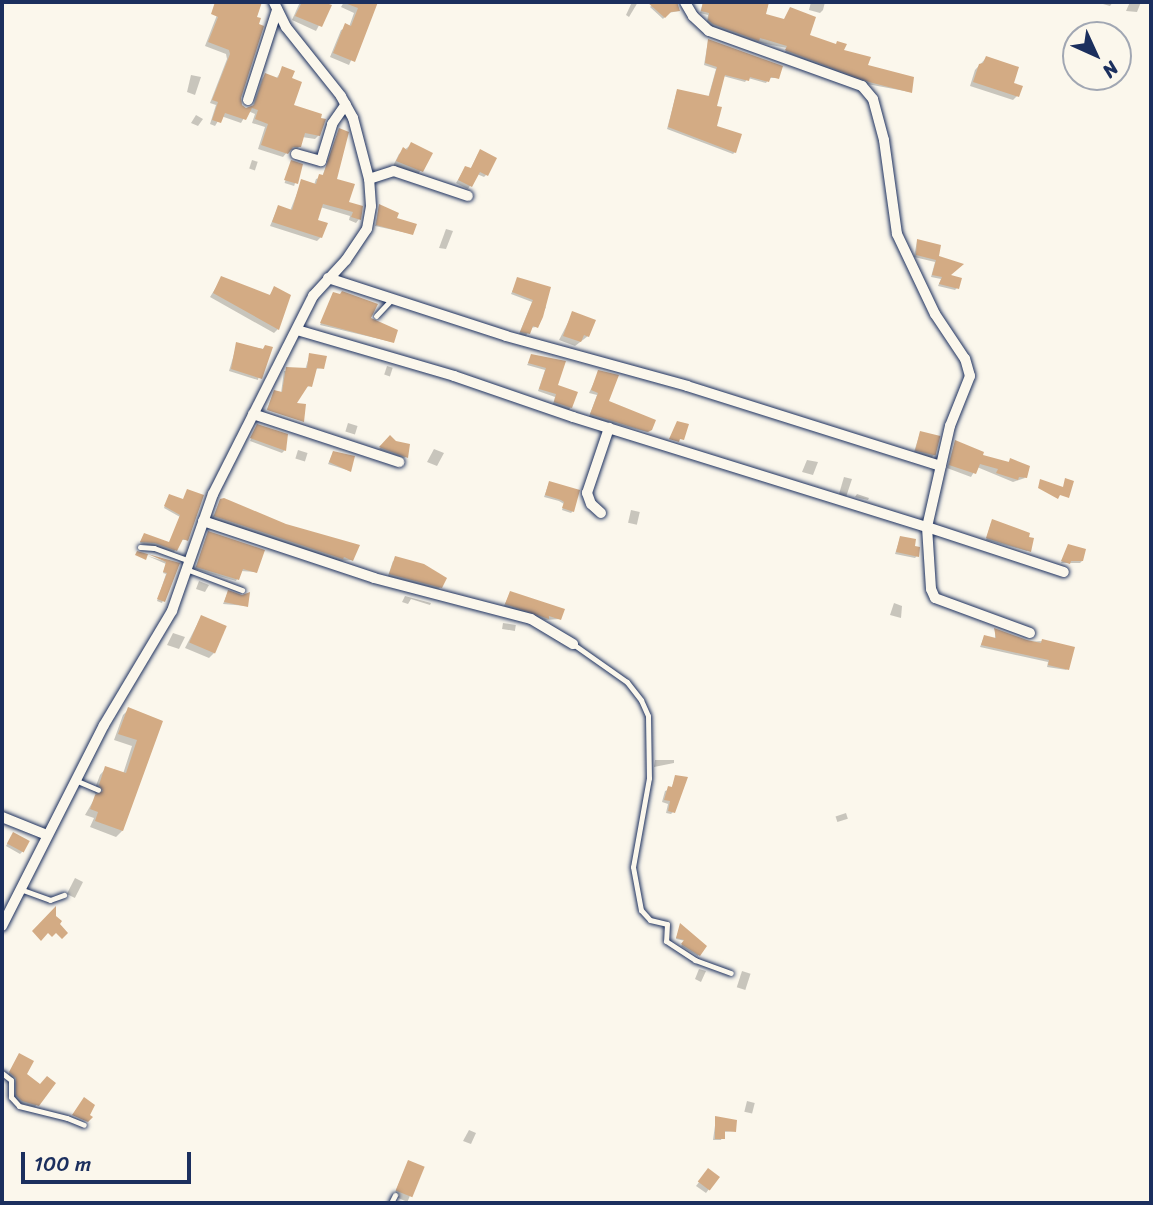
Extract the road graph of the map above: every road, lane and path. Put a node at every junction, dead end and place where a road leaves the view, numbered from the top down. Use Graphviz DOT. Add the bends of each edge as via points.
graph roads {
  1 [pos="685,2"];
  2 [pos="276,6"];
  3 [pos="248,100"];
  4 [pos="346,104"];
  5 [pos="296,154"];
  6 [pos="369,179"];
  7 [pos="468,196"];
  8 [pos="328,278"];
  9 [pos="392,299"];
  10 [pos="376,316"];
  11 [pos="296,330"];
  12 [pos="253,414"];
  13 [pos="609,428"];
  14 [pos="399,463"];
  15 [pos="942,466"];
  16 [pos="601,513"];
  17 [pos="203,521"];
  18 [pos="927,527"];
  19 [pos="140,547"];
  20 [pos="188,565"];
  21 [pos="1064,572"];
  22 [pos="242,590"];
  23 [pos="1030,634"];
  24 [pos="573,644"];
  25 [pos="75,780"];
  26 [pos="98,790"];
  27 [pos="2,817"];
  28 [pos="47,835"];
  29 [pos="20,889"];
  30 [pos="64,895"];
  31 [pos="2,926"];
  32 [pos="730,973"];
  33 [pos="2,1073"];
  34 [pos="83,1125"];
  35 [pos="395,1195"];
  36 [pos="391,1203"];
  1 -- 15 [label="street" via="709,31 862,86 873,99 884,140 897,233 935,314 968,366 968,386 950,426"];
  2 -- 3 [label="street"];
  2 -- 4 [label="street" via="286,27"];
  4 -- 5 [label="street" via="332,124 321,161"];
  4 -- 6 [label="street"];
  6 -- 7 [label="street" via="394,171"];
  6 -- 8 [label="street" via="367,229"];
  8 -- 9 [label="street"];
  8 -- 11 [label="street"];
  9 -- 10 [label="lane"];
  9 -- 15 [label="street"];
  11 -- 12 [label="street"];
  11 -- 13 [label="street"];
  12 -- 14 [label="street"];
  12 -- 17 [label="street"];
  13 -- 16 [label="street" via="587,493"];
  13 -- 18 [label="street"];
  15 -- 18 [label="street"];
  17 -- 20 [label="street"];
  17 -- 24 [label="street" via="374,578 531,619"];
  18 -- 21 [label="street"];
  18 -- 23 [label="street" via="935,598"];
  19 -- 20 [label="lane" via="154,548"];
  20 -- 22 [label="lane"];
  20 -- 25 [label="street" via="172,611"];
  24 -- 32 [label="lane" via="627,682 648,716 649,778 633,867 641,910 650,920 667,924 666,941 695,960"];
  25 -- 26 [label="lane"];
  25 -- 28 [label="street"];
  27 -- 28 [label="street"];
  28 -- 29 [label="street"];
  29 -- 30 [label="lane" via="50,900"];
  29 -- 31 [label="street"];
  33 -- 34 [label="lane" via="11,1080 11,1097 19,1106"];
  35 -- 36 [label="lane"];
}
